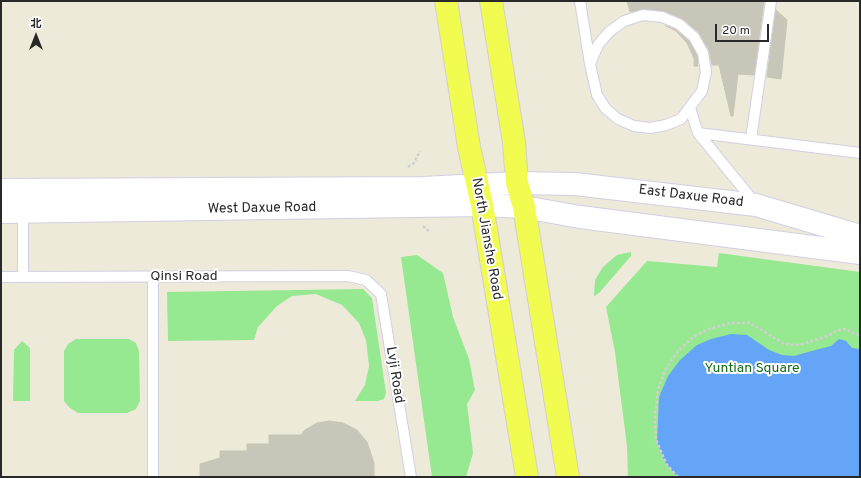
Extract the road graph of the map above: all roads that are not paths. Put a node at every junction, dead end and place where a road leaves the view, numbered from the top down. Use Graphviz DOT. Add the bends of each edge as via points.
graph roads {
  1 [pos="446,1"];
  2 [pos="491,1"];
  3 [pos="580,1"];
  4 [pos="771,1"];
  5 [pos="590,64"];
  6 [pos="690,108"];
  7 [pos="698,133"];
  8 [pos="751,139"];
  9 [pos="860,153"];
  10 [pos="518,183"];
  11 [pos="477,185"];
  12 [pos="1,190"];
  13 [pos="756,205"];
  14 [pos="482,206"];
  15 [pos="524,207"];
  16 [pos="1,212"];
  17 [pos="23,212"];
  18 [pos="860,236"];
  19 [pos="860,253"];
  20 [pos="1,277"];
  21 [pos="22,277"];
  22 [pos="153,277"];
  23 [pos="366,280"];
  24 [pos="153,477"];
  25 [pos="411,477"];
  26 [pos="527,477"];
  27 [pos="568,477"];
  1 -- 11 [label="main road, North Jianshe Road"];
  2 -- 10 [label="main road" via="514,142"];
  3 -- 5 [label="lane"];
  4 -- 8 [label="lane"];
  5 -- 6 [label="lane" via="597,95 606,109 618,119 634,126 650,128 666,125 681,118"];
  5 -- 6 [label="lane" via="598,45 609,32 624,21 643,15 662,17 679,24 694,37 702,53 706,72 702,91"];
  6 -- 7 [label="lane"];
  7 -- 8 [label="lane"];
  7 -- 13 [label="lane"];
  8 -- 9 [label="lane"];
  10 -- 11 [label="main road, West Daxue Road"];
  10 -- 13 [label="main road, East Daxue Road" via="575,184"];
  10 -- 15 [label="main road"];
  11 -- 12 [label="main road, West Daxue Road" via="424,188"];
  11 -- 14 [label="main road, North Jianshe Road"];
  13 -- 18 [label="main road, East Daxue Road"];
  14 -- 15 [label="main road, West Daxue Road"];
  14 -- 17 [label="main road, West Daxue Road"];
  14 -- 26 [label="main road, North Jianshe Road"];
  15 -- 19 [label="main road" via="580,217"];
  15 -- 27 [label="main road"];
  16 -- 17 [label="main road, West Daxue Road"];
  17 -- 21 [label="lane"];
  20 -- 21 [label="lane, Qinsi Road"];
  21 -- 22 [label="lane, Qinsi Road"];
  22 -- 23 [label="lane, Qinsi Road" via="348,276"];
  22 -- 24 [label="lane"];
  23 -- 25 [label="lane, Lvji Road" via="381,294"];
}
